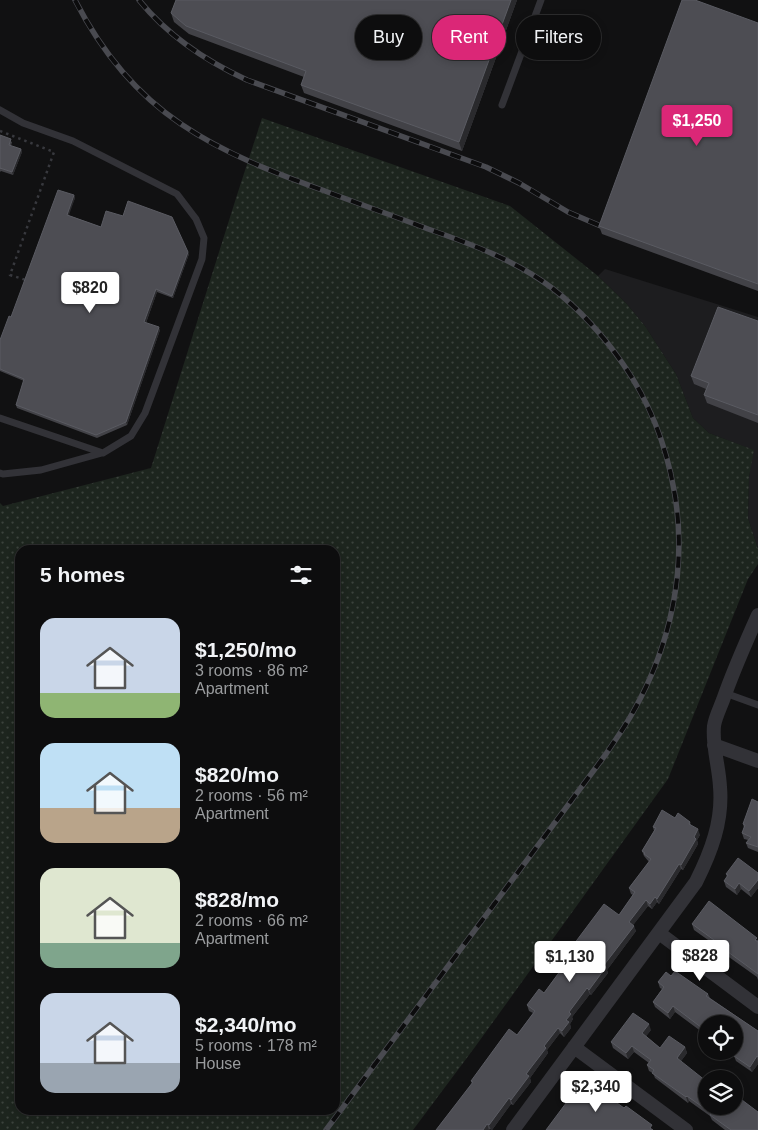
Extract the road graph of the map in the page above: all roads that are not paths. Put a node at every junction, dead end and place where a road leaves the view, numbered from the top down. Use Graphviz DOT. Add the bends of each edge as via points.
graph roads {
  1 [pos="541,0"];
  2 [pos="502,105"];
  3 [pos="0,110"];
  4 [pos="0,418"];
  5 [pos="103,453"];
  6 [pos="0,474"];
  7 [pos="758,615"];
  8 [pos="725,693"];
  9 [pos="758,705"];
  10 [pos="714,745"];
  11 [pos="758,761"];
  12 [pos="659,933"];
  13 [pos="758,1007"];
  14 [pos="574,1047"];
  15 [pos="513,1130"];
  16 [pos="686,1130"];
  1 -- 2 [label="lane"];
  3 -- 5 [label="lane" via="177,194 196,219 204,238 202,259 145,414 131,436"];
  4 -- 5 [label="lane"];
  5 -- 6 [label="lane" via="41,470"];
  7 -- 8 [label="street"];
  8 -- 9 [label="lane"];
  8 -- 10 [label="street" via="714,724"];
  10 -- 11 [label="street"];
  10 -- 12 [label="street" via="721,788 715,836 696,882"];
  12 -- 13 [label="street"];
  12 -- 14 [label="street"];
  14 -- 15 [label="street"];
  14 -- 16 [label="street"];
}
